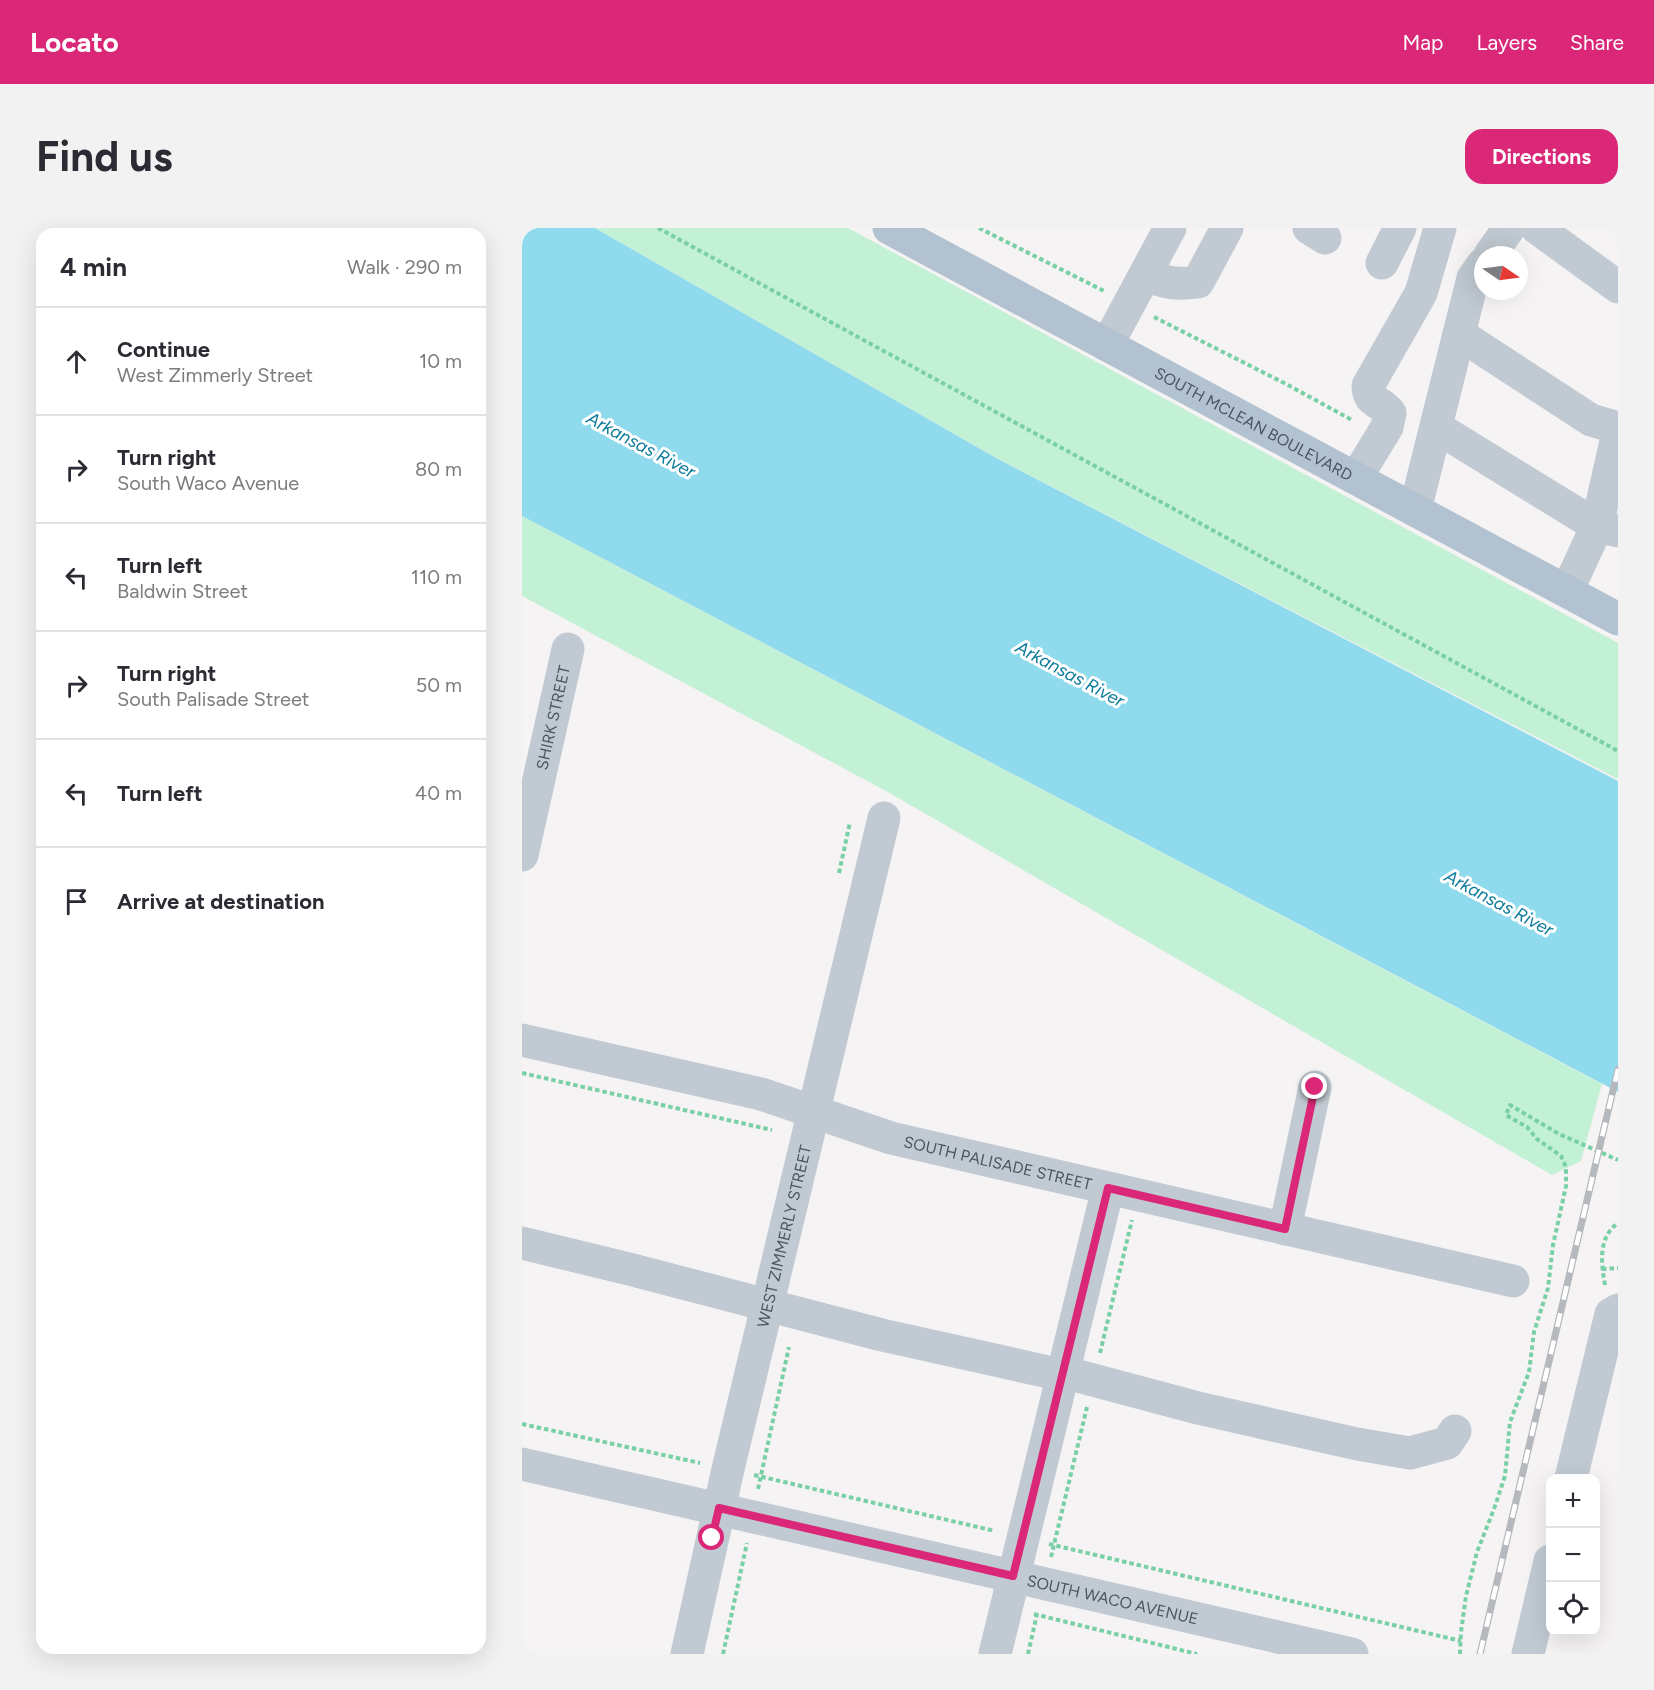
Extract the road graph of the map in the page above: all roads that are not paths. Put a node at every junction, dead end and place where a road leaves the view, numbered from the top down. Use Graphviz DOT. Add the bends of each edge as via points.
graph roads {
  1 [pos="889,228"];
  2 [pos="1170,228"];
  3 [pos="1227,228"];
  4 [pos="1400,228"];
  5 [pos="1440,228"];
  6 [pos="1509,228"];
  7 [pos="1537,228"];
  8 [pos="1496,246"];
  9 [pos="1382,262"];
  10 [pos="1145,275"];
  11 [pos="1474,277"];
  12 [pos="1618,287"];
  13 [pos="1459,334"];
  14 [pos="1107,345"];
  15 [pos="1436,427"];
  16 [pos="1618,430"];
  17 [pos="1356,478"];
  18 [pos="1415,510"];
  19 [pos="1608,529"];
  20 [pos="1567,591"];
  21 [pos="1618,619"];
  22 [pos="568,649"];
  23 [pos="884,818"];
  24 [pos="522,855"];
  25 [pos="522,1040"];
  26 [pos="1315,1087"];
  27 [pos="809,1125"];
  28 [pos="1108,1188"];
  29 [pos="1285,1229"];
  30 [pos="522,1243"];
  31 [pos="1514,1281"];
  32 [pos="767,1305"];
  33 [pos="1615,1312"];
  34 [pos="1062,1374"];
  35 [pos="1455,1431"];
  36 [pos="522,1464"];
  37 [pos="1572,1474"];
  38 [pos="719,1508"];
  39 [pos="1013,1576"];
  40 [pos="1546,1581"];
  41 [pos="687,1654"];
  42 [pos="996,1654"];
  43 [pos="1353,1654"];
  44 [pos="1528,1654"];
  1 -- 14 [label="main road, SOUTH MCLEAN BOULEVARD"];
  2 -- 10 [label="street"];
  3 -- 10 [label="street" via="1198,282 1167,283"];
  4 -- 9 [label="street"];
  5 -- 17 [label="street" via="1421,293 1368,386 1368,395 1390,413 1387,427"];
  6 -- 8 [label="street"];
  7 -- 12 [label="street"];
  10 -- 14 [label="street"];
  11 -- 13 [label="street"];
  13 -- 15 [label="street"];
  13 -- 16 [label="street" via="1591,420"];
  14 -- 17 [label="main road, SOUTH MCLEAN BOULEVARD"];
  15 -- 18 [label="street"];
  15 -- 19 [label="street"];
  16 -- 19 [label="street"];
  17 -- 18 [label="main road, SOUTH MCLEAN BOULEVARD"];
  18 -- 20 [label="main road, SOUTH MCLEAN BOULEVARD"];
  19 -- 20 [label="street"];
  20 -- 21 [label="main road, SOUTH MCLEAN BOULEVARD"];
  22 -- 24 [label="street, SHIRK STREET"];
  23 -- 27 [label="street, WEST ZIMMERLY STREET"];
  25 -- 27 [label="street, SOUTH PALISADE STREET" via="761,1094"];
  26 -- 29 [label="street"];
  27 -- 28 [label="street, SOUTH PALISADE STREET" via="891,1138"];
  27 -- 32 [label="street, WEST ZIMMERLY STREET"];
  28 -- 29 [label="street, SOUTH PALISADE STREET"];
  28 -- 34 [label="street"];
  29 -- 31 [label="street, SOUTH PALISADE STREET"];
  30 -- 32 [label="street"];
  32 -- 34 [label="street" via="882,1335"];
  32 -- 38 [label="street, WEST ZIMMERLY STREET"];
  33 -- 37 [label="street"];
  34 -- 35 [label="street" via="1198,1408 1410,1453 1447,1443"];
  34 -- 39 [label="street"];
  36 -- 38 [label="street, SOUTH WACO AVENUE"];
  38 -- 39 [label="street, SOUTH WACO AVENUE"];
  38 -- 41 [label="street, WEST ZIMMERLY STREET"];
  39 -- 42 [label="street"];
  39 -- 43 [label="street, SOUTH WACO AVENUE"];
  40 -- 44 [label="street"];
}
